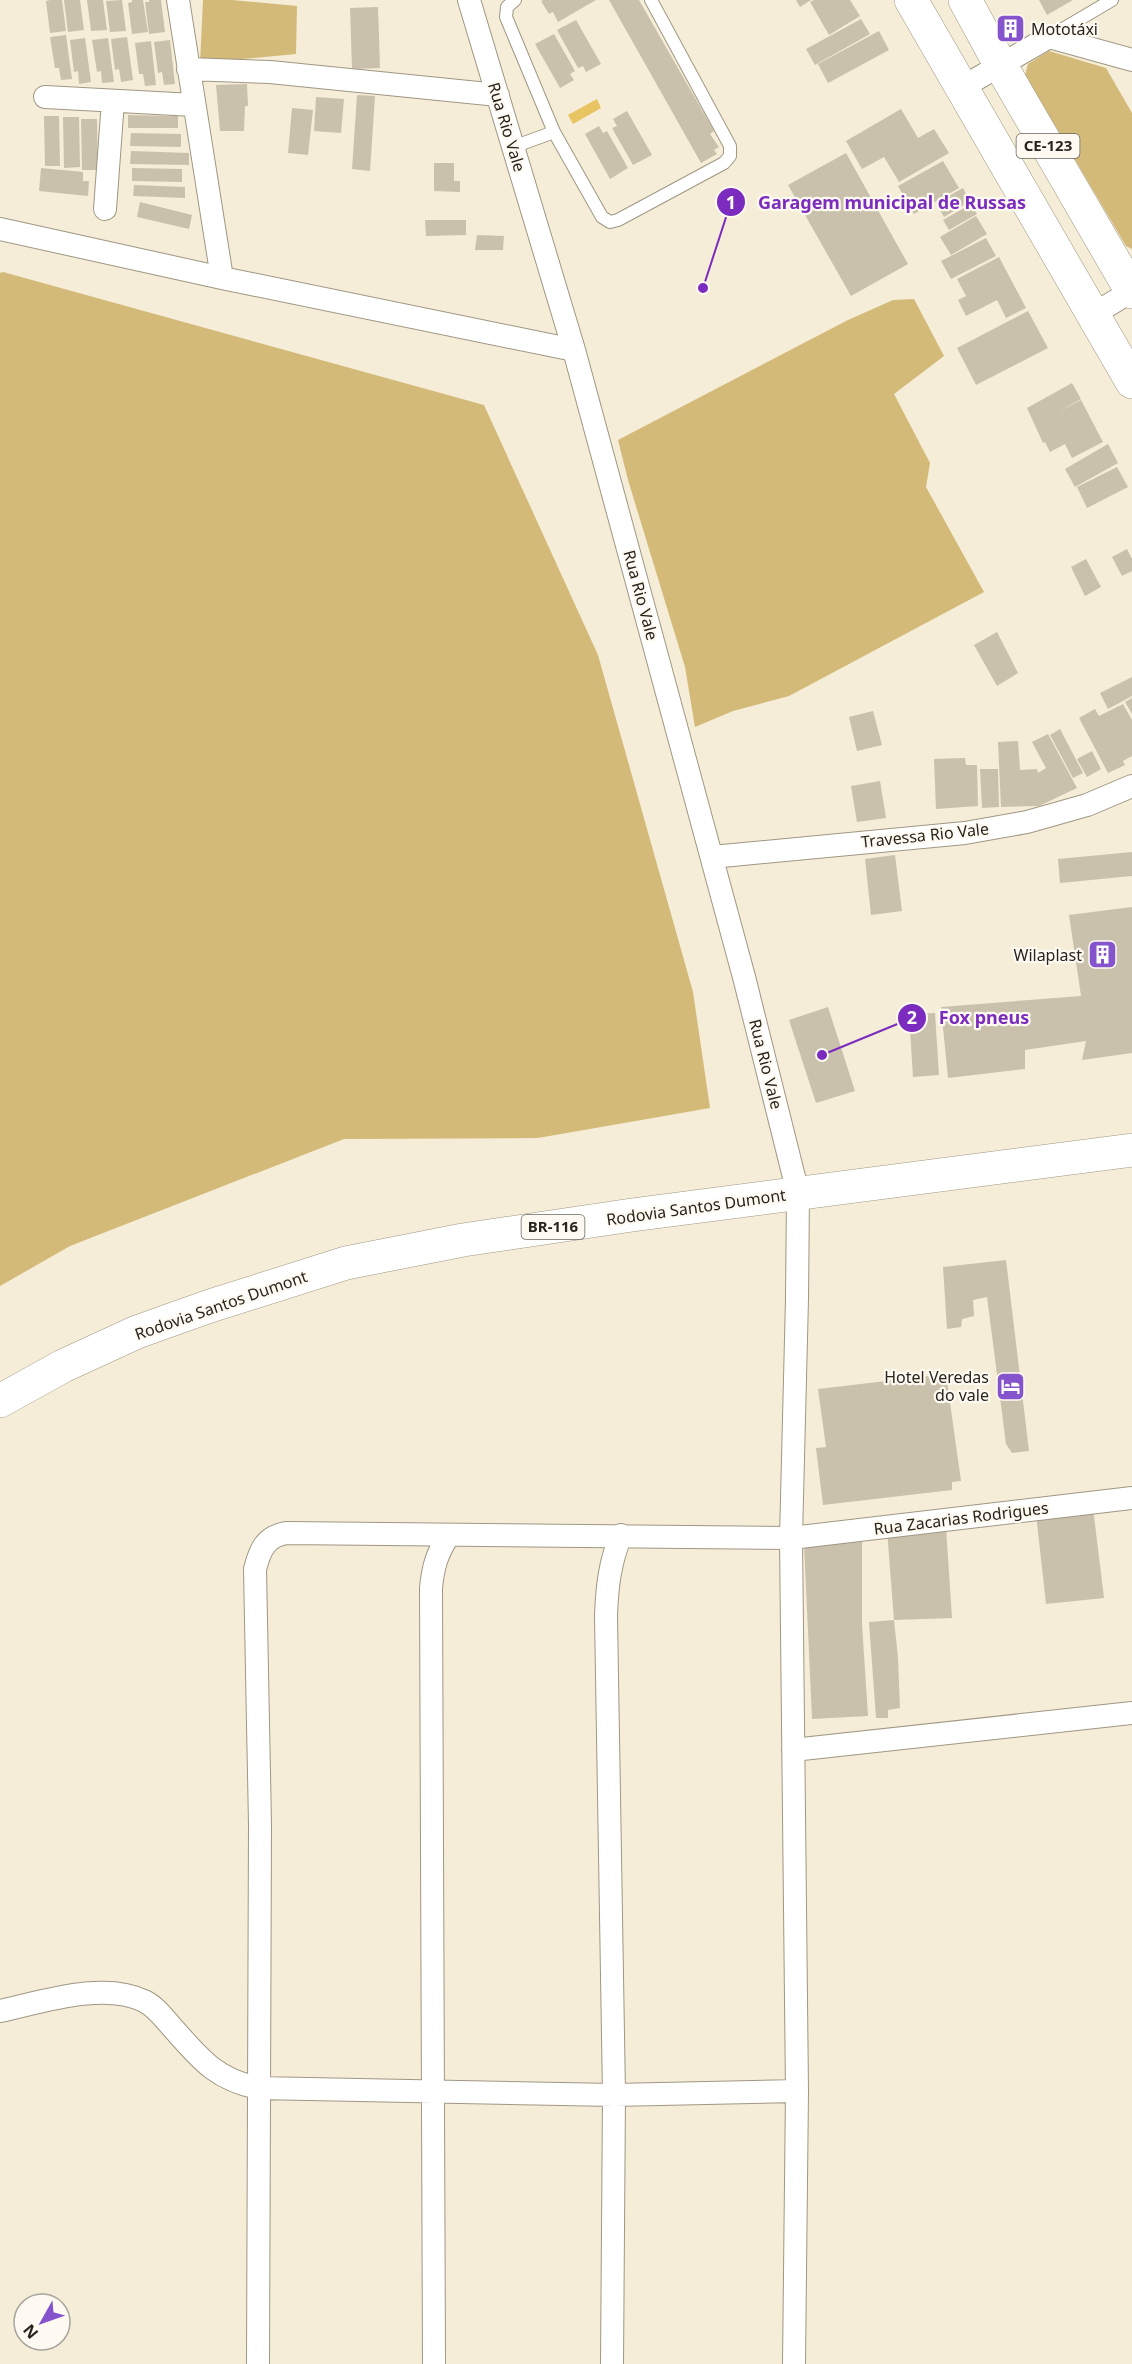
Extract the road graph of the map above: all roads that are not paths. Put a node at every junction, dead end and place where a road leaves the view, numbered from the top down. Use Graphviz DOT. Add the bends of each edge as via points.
graph roads {
  1 [pos="178,0"];
  2 [pos="469,0"];
  3 [pos="515,0"];
  4 [pos="651,0"];
  5 [pos="911,0"];
  6 [pos="965,0"];
  7 [pos="1112,0"];
  8 [pos="1049,37"];
  9 [pos="1132,60"];
  10 [pos="1001,66"];
  11 [pos="188,69"];
  12 [pos="961,88"];
  13 [pos="498,95"];
  14 [pos="45,98"];
  15 [pos="113,102"];
  16 [pos="194,105"];
  17 [pos="554,132"];
  18 [pos="513,147"];
  19 [pos="105,209"];
  20 [pos="0,229"];
  21 [pos="222,278"];
  22 [pos="1132,291"];
  23 [pos="1092,315"];
  24 [pos="574,350"];
  25 [pos="1132,382"];
  26 [pos="1132,786"];
  27 [pos="712,856"];
  28 [pos="1132,1150"];
  29 [pos="798,1193"];
  30 [pos="0,1401"];
  31 [pos="1132,1498"];
  32 [pos="449,1535"];
  33 [pos="621,1535"];
  34 [pos="791,1538"];
  35 [pos="1132,1713"];
  36 [pos="793,1750"];
  37 [pos="0,2012"];
  38 [pos="258,2088"];
  39 [pos="434,2091"];
  40 [pos="797,2091"];
  41 [pos="614,2095"];
  42 [pos="258,2364"];
  43 [pos="434,2364"];
  44 [pos="612,2364"];
  45 [pos="794,2364"];
  1 -- 11 [label="street"];
  2 -- 13 [label="street, Rua Rio Vale"];
  3 -- 17 [label="lane" via="507,7 506,17"];
  4 -- 17 [label="lane" via="730,146 730,156 724,163 610,222 602,217"];
  5 -- 12 [label="main road, CE-123"];
  6 -- 10 [label="main road, CE-123"];
  7 -- 8 [label="lane"];
  8 -- 9 [label="street"];
  8 -- 10 [label="street"];
  10 -- 12 [label="street"];
  10 -- 22 [label="main road, CE-123"];
  11 -- 13 [label="street" via="270,72"];
  11 -- 16 [label="street"];
  12 -- 23 [label="main road, CE-123"];
  13 -- 18 [label="street, Rua Rio Vale"];
  14 -- 15 [label="street"];
  15 -- 16 [label="street"];
  15 -- 19 [label="street"];
  16 -- 21 [label="street"];
  17 -- 18 [label="lane"];
  18 -- 24 [label="street, Rua Rio Vale"];
  20 -- 21 [label="street"];
  21 -- 24 [label="street"];
  22 -- 23 [label="street"];
  23 -- 25 [label="main road, CE-123"];
  24 -- 27 [label="street, Rua Rio Vale"];
  26 -- 27 [label="street, Travessa Rio Vale" via="1077,808 965,833"];
  27 -- 29 [label="street, Rua Rio Vale"];
  28 -- 29 [label="main road, Rodovia Santos Dumont / BR-116"];
  29 -- 30 [label="main road, Rodovia Santos Dumont / BR-116" via="463,1240 346,1263 137,1332"];
  29 -- 34 [label="street, Rua Rio Vale"];
  31 -- 34 [label="street, Rua Zacarias Rodrigues"];
  32 -- 33 [label="street, Rua Zacarias Rodrigues"];
  32 -- 38 [label="street, Rua Zacarias Rodrigues" via="285,1533 273,1536 259,1554 255,1569 260,1825"];
  32 -- 39 [label="street" via="438,1551 431,1588"];
  33 -- 34 [label="street, Rua Zacarias Rodrigues"];
  33 -- 41 [label="street" via="609,1570 606,1616"];
  34 -- 36 [label="street, Rua Rio Vale"];
  35 -- 36 [label="street"];
  36 -- 40 [label="street, Rua Rio Vale"];
  37 -- 38 [label="street" via="92,1993 131,1996 146,2001 218,2073"];
  38 -- 39 [label="street"];
  38 -- 42 [label="street, Rua Zacarias Rodrigues"];
  39 -- 41 [label="street"];
  39 -- 43 [label="street"];
  40 -- 41 [label="street"];
  40 -- 45 [label="street, Rua Rio Vale"];
  41 -- 44 [label="street"];
}
